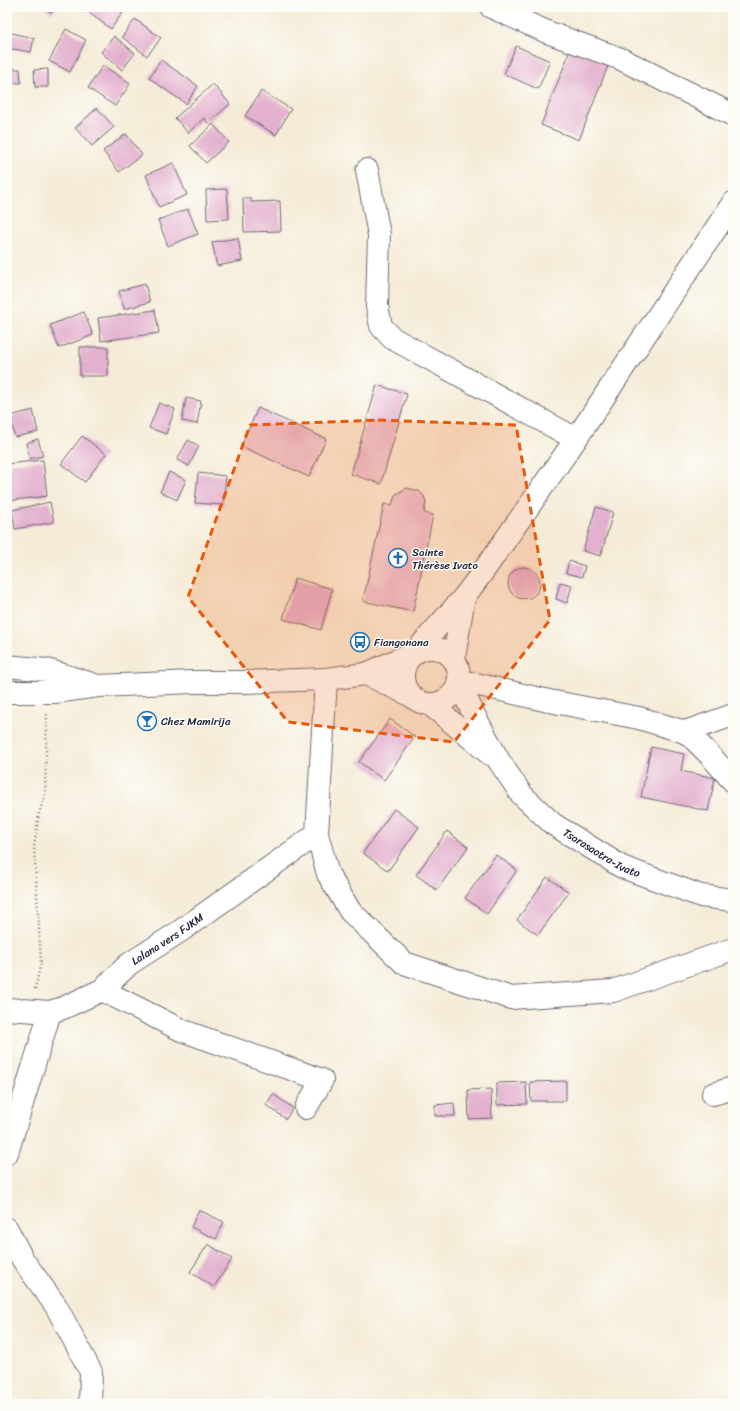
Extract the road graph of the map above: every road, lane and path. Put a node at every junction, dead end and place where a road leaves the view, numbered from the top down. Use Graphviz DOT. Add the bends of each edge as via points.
graph roads {
  1 [pos="491,7"];
  2 [pos="733,115"];
  3 [pos="367,170"];
  4 [pos="733,203"];
  5 [pos="576,439"];
  6 [pos="464,597"];
  7 [pos="415,652"];
  8 [pos="454,658"];
  9 [pos="7,666"];
  10 [pos="366,674"];
  11 [pos="326,679"];
  12 [pos="459,682"];
  13 [pos="98,686"];
  14 [pos="48,691"];
  15 [pos="7,692"];
  16 [pos="410,695"];
  17 [pos="431,704"];
  18 [pos="733,715"];
  19 [pos="685,732"];
  20 [pos="499,761"];
  21 [pos="733,781"];
  22 [pos="317,834"];
  23 [pos="733,900"];
  24 [pos="733,949"];
  25 [pos="102,990"];
  26 [pos="7,1009"];
  27 [pos="41,1012"];
  28 [pos="306,1108"];
  29 [pos="7,1153"];
  30 [pos="7,1229"];
  31 [pos="90,1404"];
  1 -- 2 [label="street" via="547,32 621,59"];
  3 -- 5 [label="street" via="379,235 377,306 381,326 392,338"];
  4 -- 5 [label="street"];
  5 -- 6 [label="street"];
  6 -- 7 [label="street"];
  6 -- 8 [label="street"];
  7 -- 8 [label="street" via="425,647 436,647"];
  7 -- 10 [label="street"];
  7 -- 16 [label="street" via="406,661 402,672 404,684"];
  8 -- 12 [label="street" via="459,670"];
  9 -- 13 [label="street" via="47,670"];
  10 -- 11 [label="street"];
  10 -- 16 [label="street"];
  11 -- 13 [label="street"];
  11 -- 22 [label="street"];
  12 -- 17 [label="street" via="454,694 443,702"];
  12 -- 19 [label="street" via="639,718"];
  12 -- 20 [label="street"];
  13 -- 14 [label="street"];
  14 -- 15 [label="street"];
  14 -- 27 [label="path" via="45,796 39,813 34,847 41,962 36,980"];
  16 -- 17 [label="street" via="419,702"];
  17 -- 20 [label="street"];
  18 -- 19 [label="street"];
  19 -- 21 [label="street" via="702,745"];
  20 -- 23 [label="street, Tsarasaotra-Ivato" via="522,795 553,824 622,867 701,896"];
  22 -- 24 [label="street" via="328,874 350,911 404,963 511,998 613,991"];
  22 -- 25 [label="street, Lalana vers FJKM" via="179,932 129,964"];
  25 -- 27 [label="street, Lalana vers FJKM" via="63,1008"];
  25 -- 28 [label="street" via="181,1030 322,1080"];
  26 -- 27 [label="street, Lalana vers FJKM"];
  27 -- 29 [label="street"];
  30 -- 31 [label="street" via="23,1260 56,1306 91,1372"];
}
